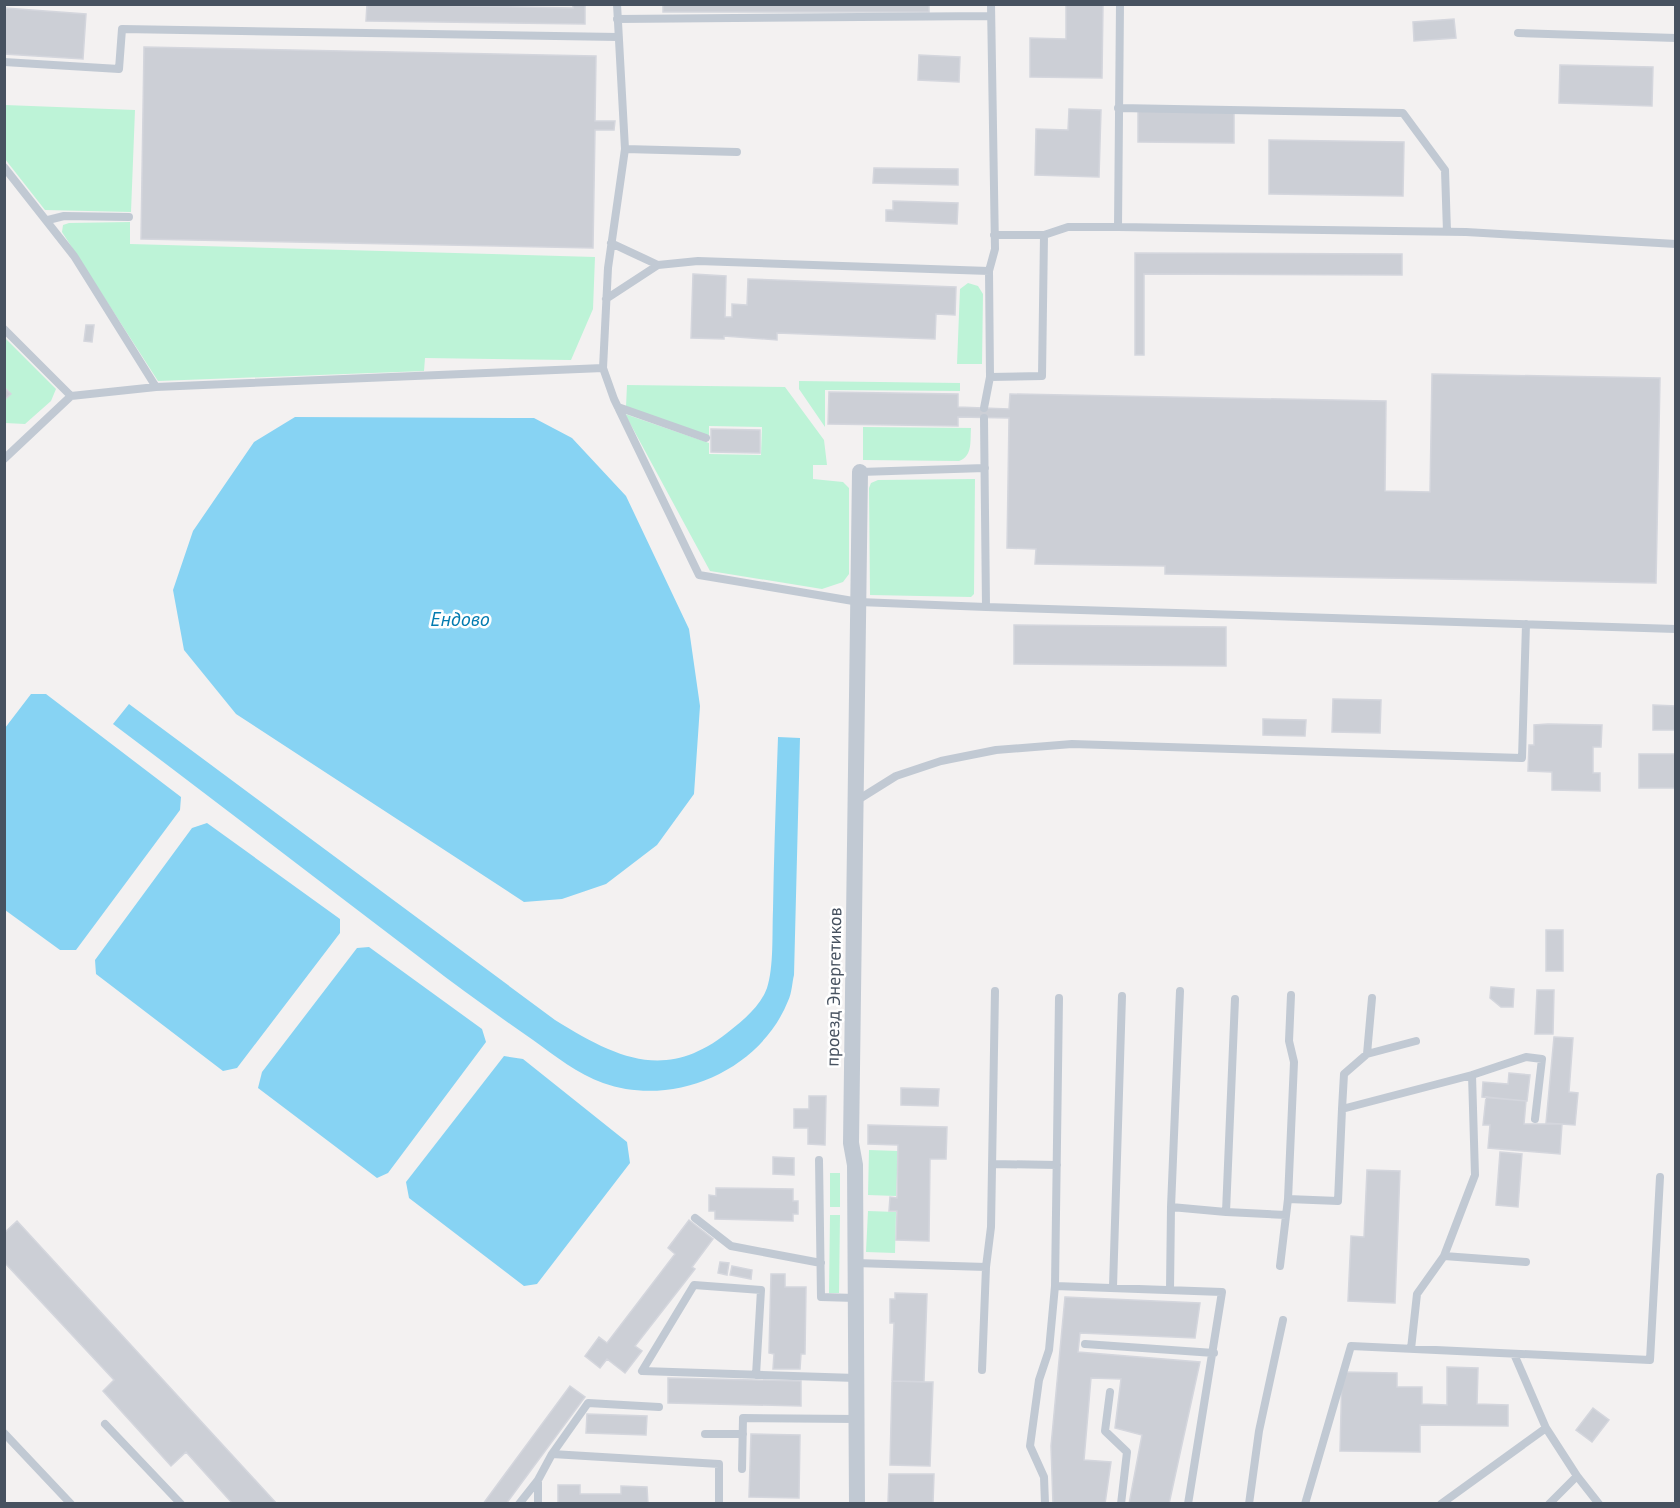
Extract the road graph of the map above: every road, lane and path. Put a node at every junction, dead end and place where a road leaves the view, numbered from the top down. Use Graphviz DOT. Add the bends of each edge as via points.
graph roads {
  1 [pos="616,4"];
  2 [pos="991,4"];
  3 [pos="1120,4"];
  4 [pos="991,16"];
  5 [pos="617,19"];
  6 [pos="1518,33"];
  7 [pos="618,37"];
  8 [pos="1676,38"];
  9 [pos="4,62"];
  10 [pos="1118,108"];
  11 [pos="625,149"];
  12 [pos="738,152"];
  13 [pos="4,167"];
  14 [pos="129,217"];
  15 [pos="48,220"];
  16 [pos="1118,227"];
  17 [pos="1447,232"];
  18 [pos="994,235"];
  19 [pos="1044,235"];
  20 [pos="611,243"];
  21 [pos="1676,244"];
  22 [pos="658,266"];
  23 [pos="989,271"];
  24 [pos="606,299"];
  25 [pos="4,329"];
  26 [pos="603,368"];
  27 [pos="990,377"];
  28 [pos="156,387"];
  29 [pos="71,396"];
  30 [pos="618,407"];
  31 [pos="706,438"];
  32 [pos="6,453"];
  33 [pos="985,468"];
  34 [pos="860,472"];
  35 [pos="859,602"];
  36 [pos="986,607"];
  37 [pos="1526,624"];
  38 [pos="1676,629"];
  39 [pos="856,801"];
  40 [pos="995,991"];
  41 [pos="1180,992"];
  42 [pos="1290,995"];
  43 [pos="1122,996"];
  44 [pos="1059,998"];
  45 [pos="1372,998"];
  46 [pos="1235,999"];
  47 [pos="1416,1041"];
  48 [pos="1368,1054"];
  49 [pos="1472,1075"];
  50 [pos="1342,1109"];
  51 [pos="1535,1119"];
  52 [pos="819,1160"];
  53 [pos="992,1164"];
  54 [pos="1057,1166"];
  55 [pos="1660,1177"];
  56 [pos="1288,1199"];
  57 [pos="1171,1207"];
  58 [pos="1226,1212"];
  59 [pos="1286,1215"];
  60 [pos="695,1218"];
  61 [pos="1444,1256"];
  62 [pos="1526,1262"];
  63 [pos="821,1263"];
  64 [pos="855,1263"];
  65 [pos="1280,1266"];
  66 [pos="986,1267"];
  67 [pos="1055,1286"];
  68 [pos="1113,1287"];
  69 [pos="1170,1290"];
  70 [pos="855,1298"];
  71 [pos="1283,1320"];
  72 [pos="1085,1344"];
  73 [pos="1411,1349"];
  74 [pos="1214,1353"];
  75 [pos="1514,1354"];
  76 [pos="982,1370"];
  77 [pos="756,1375"];
  78 [pos="856,1378"];
  79 [pos="1110,1392"];
  80 [pos="659,1407"];
  81 [pos="857,1419"];
  82 [pos="105,1424"];
  83 [pos="1546,1428"];
  84 [pos="4,1433"];
  85 [pos="705,1434"];
  86 [pos="743,1434"];
  87 [pos="552,1454"];
  88 [pos="742,1469"];
  89 [pos="1577,1476"];
  90 [pos="538,1480"];
  91 [pos="71,1503"];
  92 [pos="181,1503"];
  93 [pos="519,1503"];
  94 [pos="538,1503"];
  95 [pos="719,1503"];
  96 [pos="857,1503"];
  97 [pos="1045,1503"];
  98 [pos="1121,1503"];
  99 [pos="1188,1503"];
  100 [pos="1249,1503"];
  101 [pos="1305,1503"];
  102 [pos="1441,1503"];
  103 [pos="1549,1503"];
  104 [pos="1599,1503"];
  1 -- 5 [label="lane"];
  2 -- 4 [label="lane"];
  3 -- 10 [label="lane"];
  4 -- 5 [label="lane"];
  4 -- 18 [label="lane"];
  5 -- 7 [label="lane"];
  6 -- 8 [label="lane"];
  7 -- 9 [label="lane" via="122,29 120,69"];
  7 -- 11 [label="lane"];
  10 -- 16 [label="lane"];
  10 -- 17 [label="lane" via="1403,113 1445,170"];
  11 -- 12 [label="lane"];
  11 -- 20 [label="lane"];
  13 -- 15 [label="lane"];
  14 -- 15 [label="lane" via="64,216"];
  15 -- 28 [label="lane"];
  16 -- 17 [label="lane"];
  16 -- 19 [label="lane" via="1068,227"];
  17 -- 21 [label="lane"];
  18 -- 19 [label="lane"];
  18 -- 23 [label="lane"];
  19 -- 27 [label="lane" via="1042,376"];
  20 -- 22 [label="lane"];
  20 -- 24 [label="lane"];
  22 -- 23 [label="lane" via="698,261"];
  22 -- 24 [label="lane"];
  23 -- 27 [label="lane"];
  24 -- 26 [label="lane"];
  25 -- 29 [label="lane"];
  26 -- 28 [label="lane"];
  26 -- 30 [label="lane"];
  27 -- 33 [label="lane" via="984,413"];
  28 -- 29 [label="lane"];
  29 -- 32 [label="lane"];
  30 -- 31 [label="lane"];
  30 -- 35 [label="lane" via="699,576"];
  33 -- 34 [label="lane"];
  33 -- 36 [label="lane"];
  34 -- 35 [label="street, проезд Энергетиков"];
  35 -- 36 [label="lane"];
  35 -- 39 [label="street, проезд Энергетиков"];
  36 -- 37 [label="lane"];
  37 -- 38 [label="lane"];
  37 -- 39 [label="lane" via="1522,758 1072,744 996,750 941,760 896,776"];
  39 -- 64 [label="street, проезд Энергетиков" via="851,1143 855,1165"];
  40 -- 53 [label="lane"];
  41 -- 57 [label="lane"];
  42 -- 56 [label="lane" via="1289,1041 1294,1062"];
  43 -- 68 [label="lane"];
  44 -- 54 [label="lane"];
  45 -- 48 [label="lane"];
  46 -- 58 [label="lane"];
  47 -- 48 [label="lane"];
  48 -- 50 [label="lane" via="1344,1074"];
  49 -- 50 [label="lane"];
  49 -- 51 [label="lane" via="1526,1057 1542,1059"];
  49 -- 61 [label="lane" via="1475,1175"];
  50 -- 56 [label="lane" via="1338,1201"];
  52 -- 63 [label="lane"];
  53 -- 54 [label="lane"];
  53 -- 66 [label="lane"];
  54 -- 67 [label="lane"];
  55 -- 75 [label="lane" via="1650,1360"];
  56 -- 59 [label="lane"];
  57 -- 58 [label="lane"];
  57 -- 69 [label="lane"];
  58 -- 59 [label="lane"];
  59 -- 65 [label="lane"];
  60 -- 63 [label="lane" via="731,1246"];
  61 -- 62 [label="lane"];
  61 -- 73 [label="lane" via="1417,1294"];
  63 -- 70 [label="lane" via="821,1297"];
  64 -- 66 [label="lane"];
  64 -- 70 [label="street, проезд Энергетиков"];
  66 -- 76 [label="lane"];
  67 -- 68 [label="lane"];
  67 -- 97 [label="lane" via="1049,1350 1039,1380 1030,1446 1044,1477"];
  68 -- 69 [label="lane"];
  69 -- 74 [label="lane" via="1222,1292"];
  70 -- 78 [label="street, проезд Энергетиков"];
  71 -- 100 [label="lane"];
  72 -- 74 [label="lane"];
  73 -- 75 [label="lane"];
  73 -- 101 [label="lane" via="1351,1346"];
  74 -- 99 [label="lane"];
  75 -- 83 [label="lane"];
  77 -- 77 [label="lane" via="688,1372 642,1371 694,1285 761,1290"];
  77 -- 78 [label="lane"];
  78 -- 81 [label="street, проезд Энергетиков"];
  79 -- 98 [label="lane" via="1105,1431 1127,1452"];
  80 -- 87 [label="lane" via="588,1403"];
  81 -- 86 [label="lane" via="743,1418"];
  81 -- 96 [label="street, проезд Энергетиков"];
  82 -- 92 [label="lane"];
  83 -- 89 [label="lane"];
  83 -- 102 [label="lane"];
  84 -- 91 [label="lane"];
  85 -- 86 [label="lane"];
  86 -- 88 [label="lane"];
  87 -- 90 [label="lane"];
  87 -- 95 [label="lane" via="719,1464"];
  89 -- 103 [label="lane"];
  89 -- 104 [label="lane"];
  90 -- 93 [label="lane"];
  90 -- 94 [label="lane"];
}
